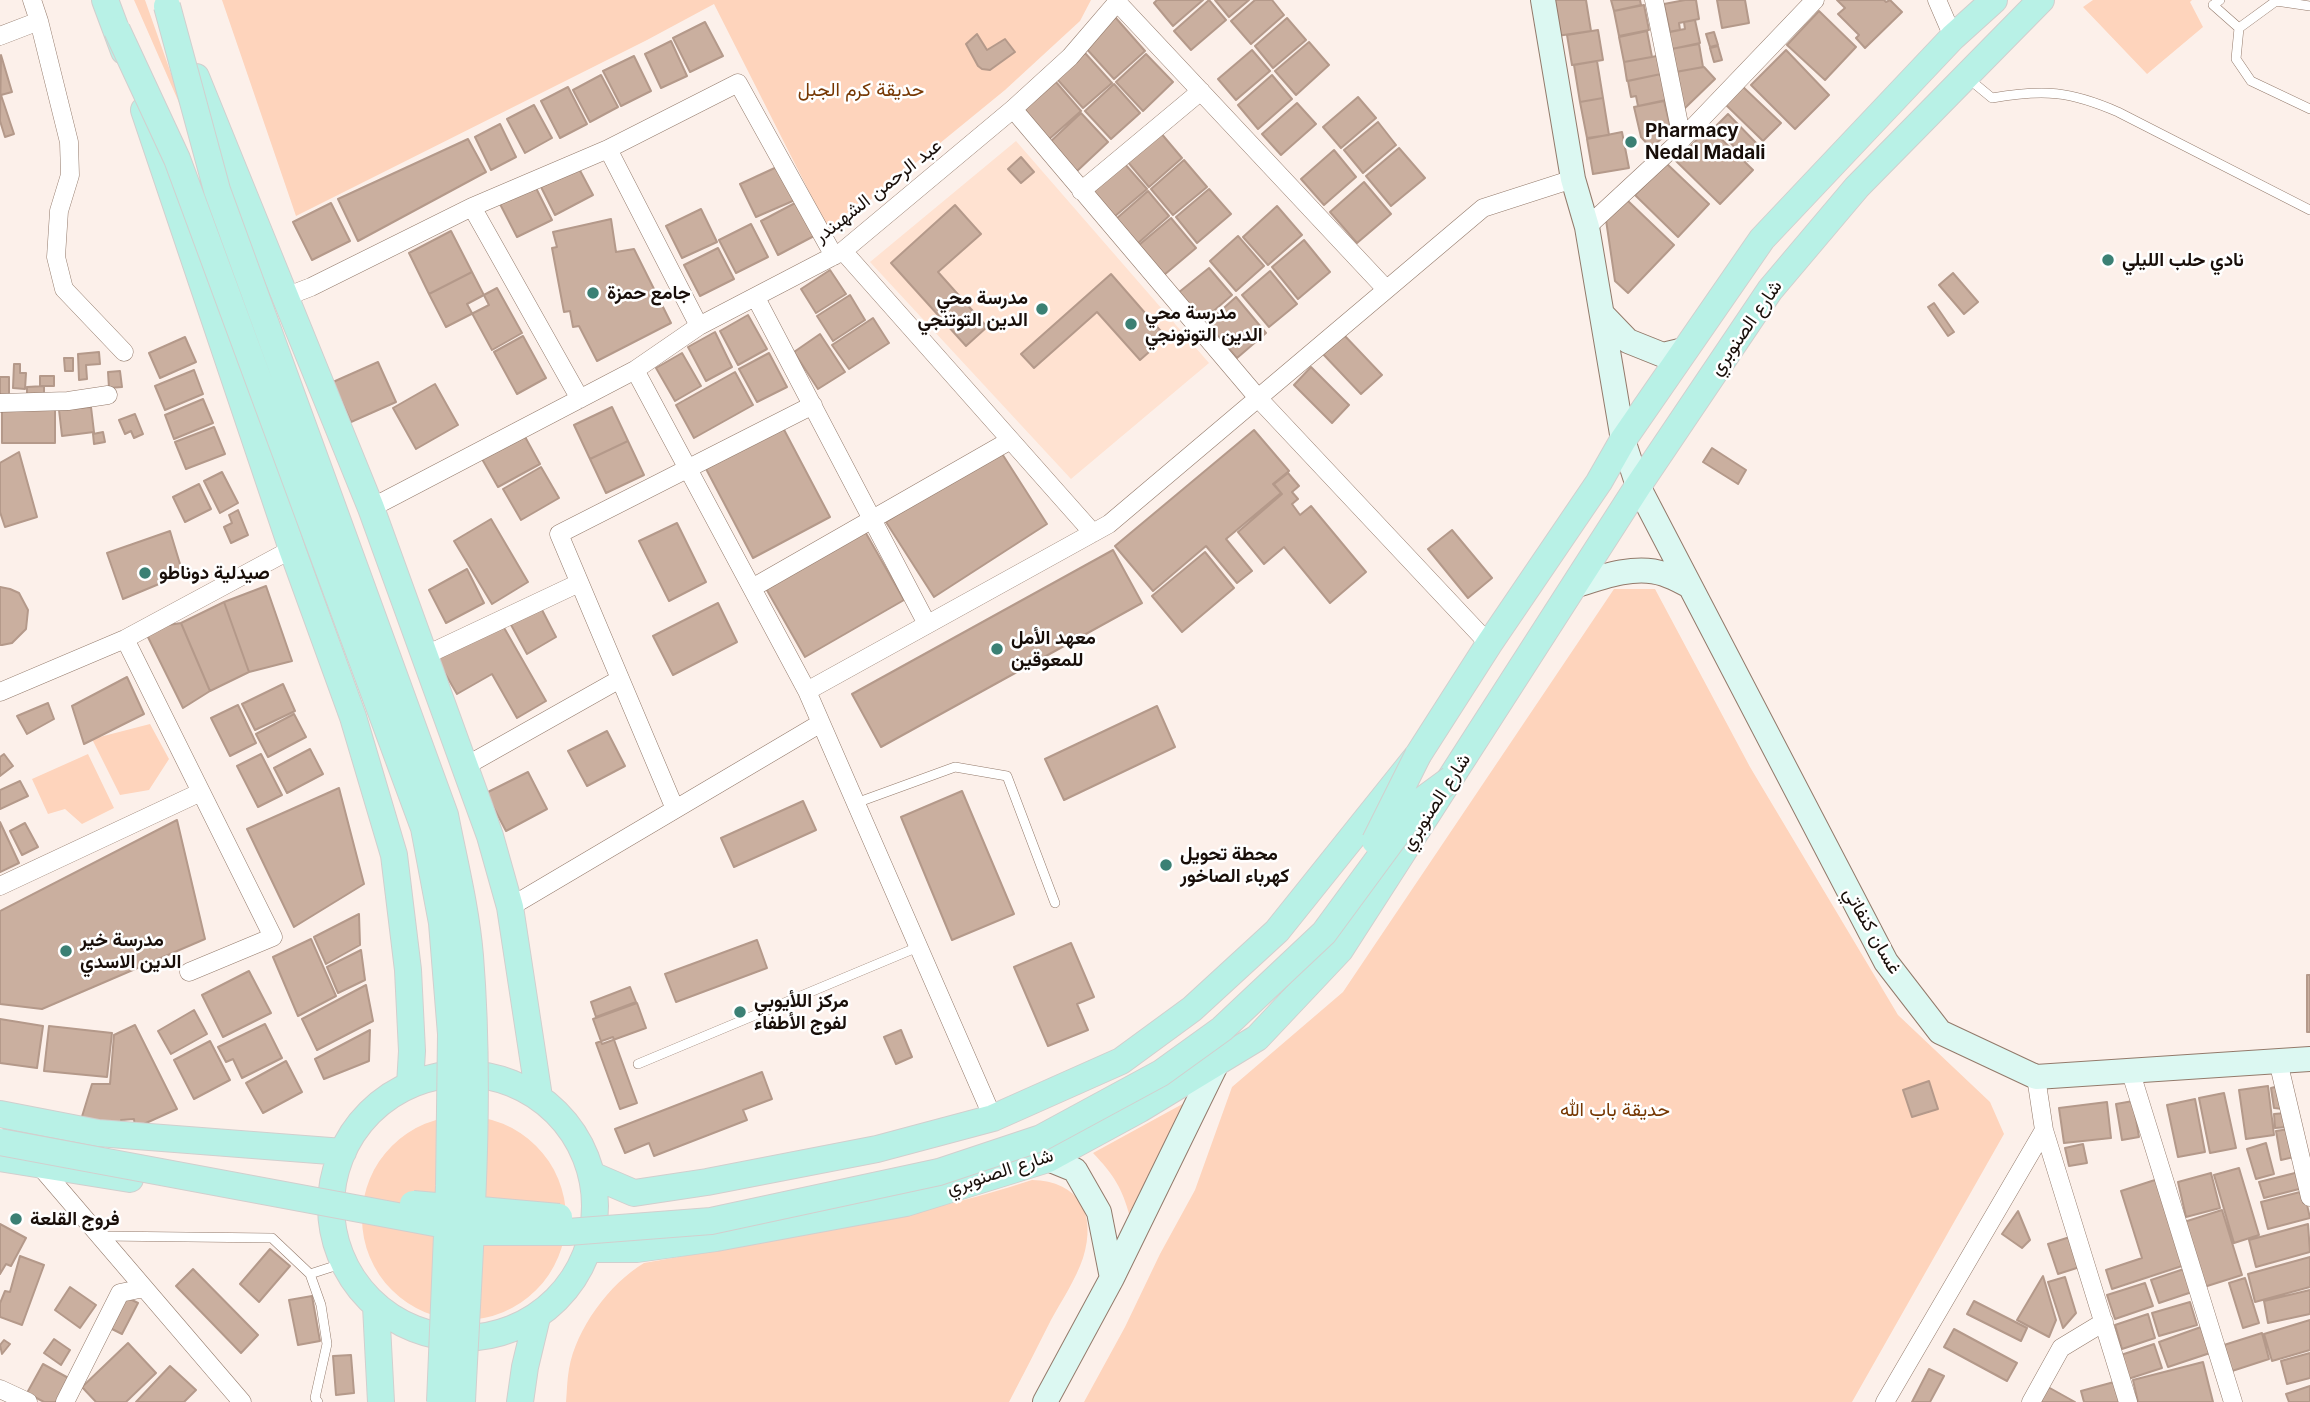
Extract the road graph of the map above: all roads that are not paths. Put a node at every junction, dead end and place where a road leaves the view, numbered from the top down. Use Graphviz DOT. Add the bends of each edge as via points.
graph roads {
  1 [pos="32,0"];
  2 [pos="104,0"];
  3 [pos="1543,0"];
  4 [pos="1654,0"];
  5 [pos="1815,0"];
  6 [pos="1937,0"];
  7 [pos="1994,0"];
  8 [pos="2040,0"];
  9 [pos="2220,0"];
  10 [pos="1118,1"];
  11 [pos="166,3"];
  12 [pos="2310,6"];
  13 [pos="39,21"];
  14 [pos="2239,28"];
  15 [pos="117,30"];
  16 [pos="0,37"];
  17 [pos="1953,37"];
  18 [pos="1964,76"];
  19 [pos="1201,91"];
  20 [pos="1013,109"];
  21 [pos="2310,109"];
  22 [pos="1682,139"];
  23 [pos="608,149"];
  24 [pos="1573,179"];
  25 [pos="1082,191"];
  26 [pos="472,207"];
  27 [pos="2310,210"];
  28 [pos="1587,227"];
  29 [pos="839,254"];
  30 [pos="1386,289"];
  31 [pos="285,297"];
  32 [pos="756,298"];
  33 [pos="1602,315"];
  34 [pos="699,326"];
  35 [pos="1684,351"];
  36 [pos="124,352"];
  37 [pos="635,370"];
  38 [pos="108,395"];
  39 [pos="1258,398"];
  40 [pos="580,399"];
  41 [pos="0,403"];
  42 [pos="813,405"];
  43 [pos="1009,440"];
  44 [pos="1623,440"];
  45 [pos="688,468"];
  46 [pos="1638,486"];
  47 [pos="370,508"];
  48 [pos="872,518"];
  49 [pos="1093,533"];
  50 [pos="292,549"];
  51 [pos="579,583"];
  52 [pos="1574,586"];
  53 [pos="1690,586"];
  54 [pos="752,588"];
  55 [pos="927,624"];
  56 [pos="125,639"];
  57 [pos="1489,644"];
  58 [pos="424,656"];
  59 [pos="620,679"];
  60 [pos="807,691"];
  61 [pos="0,692"];
  62 [pos="821,723"];
  63 [pos="1418,755"];
  64 [pos="464,766"];
  65 [pos="1451,779"];
  66 [pos="201,792"];
  67 [pos="856,803"];
  68 [pos="675,809"];
  69 [pos="0,886"];
  70 [pos="1055,903"];
  71 [pos="510,907"];
  72 [pos="918,947"];
  73 [pos="188,972"];
  74 [pos="2310,1059"];
  75 [pos="2278,1061"];
  76 [pos="1217,1063"];
  77 [pos="638,1064"];
  78 [pos="2131,1073"];
  79 [pos="2036,1077"];
  80 [pos="410,1085"];
  81 [pos="539,1097"];
  82 [pos="0,1114"];
  83 [pos="993,1118"];
  84 [pos="2043,1129"];
  85 [pos="0,1131"];
  86 [pos="0,1142"];
  87 [pos="343,1152"];
  88 [pos="0,1158"];
  89 [pos="1048,1159"];
  90 [pos="38,1164"];
  91 [pos="592,1175"];
  92 [pos="707,1182"];
  93 [pos="2310,1197"];
  94 [pos="333,1223"];
  95 [pos="100,1237"];
  96 [pos="716,1238"];
  97 [pos="589,1249"];
  98 [pos="344,1263"];
  99 [pos="310,1274"];
  100 [pos="1112,1278"];
  101 [pos="144,1288"];
  102 [pos="376,1306"];
  103 [pos="537,1317"];
  104 [pos="2104,1322"];
  105 [pos="0,1389"];
  106 [pos="27,1402"];
  107 [pos="65,1402"];
  108 [pos="242,1402"];
  109 [pos="318,1402"];
  110 [pos="381,1402"];
  111 [pos="440,1402"];
  112 [pos="462,1402"];
  113 [pos="520,1402"];
  114 [pos="1045,1402"];
  115 [pos="1885,1402"];
  116 [pos="2031,1402"];
  117 [pos="2128,1402"];
  118 [pos="2233,1402"];
  1 -- 13 [label="street"];
  2 -- 15 [label="main road"];
  3 -- 24 [label="street, غسان كنفاتي"];
  4 -- 22 [label="street"];
  5 -- 22 [label="street"];
  6 -- 17 [label="street"];
  7 -- 17 [label="main road, شارع الصنوبري"];
  8 -- 18 [label="main road, شارع الصنوبري"];
  9 -- 14 [label="lane" via="2213,5"];
  10 -- 19 [label="street"];
  10 -- 20 [label="street, عبد الرحمن الشهبندر" via="1070,57"];
  11 -- 31 [label="main road"];
  11 -- 112 [label="main road, bridge" via="217,190 445,814 470,953 475,1037"];
  12 -- 14 [label="lane" via="2276,1"];
  13 -- 16 [label="street"];
  13 -- 36 [label="street" via="69,142 70,175 59,211 56,257 64,289"];
  14 -- 21 [label="lane" via="2236,58 2251,81"];
  15 -- 50 [label="main road"];
  15 -- 111 [label="main road, bridge" via="177,159 424,828 442,923 451,1034"];
  17 -- 35 [label="main road, شارع الصنوبري" via="1762,239"];
  18 -- 27 [label="lane" via="1992,99 2052,92 2087,98"];
  18 -- 46 [label="main road, شارع الصنوبري" via="1857,187 1770,290"];
  19 -- 25 [label="street"];
  19 -- 30 [label="street"];
  20 -- 25 [label="street"];
  20 -- 29 [label="street, عبد الرحمن الشهبندر"];
  22 -- 28 [label="street"];
  23 -- 26 [label="street"];
  23 -- 29 [label="street" via="738,83"];
  23 -- 34 [label="street"];
  24 -- 28 [label="street, غسان كنفاتي"];
  24 -- 30 [label="street" via="1483,208"];
  25 -- 39 [label="street"];
  26 -- 31 [label="street"];
  26 -- 40 [label="street"];
  28 -- 33 [label="street, غسان كنفاتي"];
  29 -- 32 [label="street, عبد الرحمن الشهبندر"];
  29 -- 43 [label="street"];
  30 -- 39 [label="street"];
  31 -- 47 [label="main road"];
  32 -- 34 [label="street, عبد الرحمن الشهبندر"];
  32 -- 42 [label="street"];
  33 -- 35 [label="street" via="1628,341 1663,355"];
  33 -- 44 [label="street, غسان كنفاتي"];
  34 -- 37 [label="street, عبد الرحمن الشهبندر"];
  35 -- 44 [label="main road, شارع الصنوبري"];
  37 -- 40 [label="street, عبد الرحمن الشهبندر"];
  37 -- 45 [label="street"];
  38 -- 41 [label="street"];
  39 -- 49 [label="street"];
  39 -- 57 [label="street"];
  40 -- 47 [label="street, عبد الرحمن الشهبندر"];
  42 -- 45 [label="street"];
  42 -- 48 [label="street"];
  43 -- 48 [label="street"];
  43 -- 49 [label="street"];
  44 -- 46 [label="street, غسان كنفاتي"];
  44 -- 57 [label="main road, شارع الصنوبري"];
  45 -- 51 [label="street" via="559,534"];
  45 -- 54 [label="street"];
  46 -- 52 [label="main road, شارع الصنوبري"];
  46 -- 53 [label="street, غسان كنفاتي"];
  47 -- 58 [label="main road"];
  48 -- 54 [label="street"];
  48 -- 55 [label="street"];
  49 -- 55 [label="street"];
  50 -- 56 [label="street"];
  50 -- 80 [label="main road" via="353,717 394,855 408,970"];
  51 -- 58 [label="street"];
  51 -- 59 [label="street"];
  52 -- 53 [label="street" via="1637,571 1661,572"];
  52 -- 65 [label="main road, شارع الصنوبري"];
  53 -- 79 [label="street, غسان كنفاتي" via="1886,962 1940,1032"];
  54 -- 60 [label="street"];
  55 -- 60 [label="street"];
  56 -- 61 [label="street"];
  56 -- 66 [label="street"];
  57 -- 63 [label="main road, شارع الصنوبري"];
  58 -- 64 [label="main road"];
  59 -- 64 [label="street"];
  59 -- 68 [label="street"];
  60 -- 62 [label="street"];
  62 -- 67 [label="street"];
  62 -- 68 [label="street"];
  63 -- 83 [label="main road, شارع الصنوبري" via="1277,931 1192,1009 1121,1061"];
  63 -- 85 [label="main road, bridge" via="1378,837 1276,964 1223,1008 1148,1060 1033,1123 933,1157 699,1207 569,1218 414,1205"];
  64 -- 71 [label="main road"];
  65 -- 76 [label="main road, شارع الصنوبري" via="1340,950 1258,1038"];
  65 -- 86 [label="main road, bridge" via="1421,801 1324,933 1222,1029 1161,1073 1041,1138 939,1172 711,1221 483,1233"];
  66 -- 69 [label="street"];
  66 -- 73 [label="street" via="273,937"];
  67 -- 70 [label="lane" via="956,767 1007,776"];
  67 -- 72 [label="street"];
  68 -- 71 [label="street"];
  71 -- 81 [label="main road"];
  72 -- 77 [label="lane"];
  72 -- 83 [label="street"];
  74 -- 75 [label="street, غسان كنفاتي"];
  75 -- 78 [label="street, غسان كنفاتي"];
  75 -- 93 [label="street"];
  76 -- 89 [label="main road, شارع الصنوبري"];
  76 -- 100 [label="street"];
  78 -- 79 [label="street, غسان كنفاتي"];
  78 -- 118 [label="street"];
  79 -- 84 [label="street"];
  80 -- 81 [label="main road" via="454,1074 498,1078"];
  80 -- 87 [label="main road" via="382,1102 360,1124"];
  81 -- 91 [label="main road" via="581,1145"];
  82 -- 87 [label="main road" via="98,1133"];
  83 -- 92 [label="main road, شارع الصنوبري" via="877,1149"];
  84 -- 104 [label="street"];
  84 -- 115 [label="street"];
  87 -- 94 [label="main road" via="331,1199"];
  88 -- 90 [label="main road"];
  89 -- 96 [label="main road, شارع الصنوبري" via="906,1203"];
  89 -- 100 [label="street" via="1075,1170 1099,1212"];
  90 -- 94 [label="main road" via="268,1201"];
  90 -- 95 [label="street"];
  91 -- 92 [label="main road, شارع الصنوبري" via="634,1193"];
  91 -- 97 [label="main road" via="596,1212"];
  92 -- 96 [label="main road"];
  94 -- 98 [label="main road"];
  95 -- 99 [label="lane" via="272,1238"];
  95 -- 101 [label="street"];
  96 -- 97 [label="main road, شارع الصنوبري" via="636,1249"];
  97 -- 103 [label="main road" via="568,1287"];
  98 -- 99 [label="lane"];
  98 -- 102 [label="main road"];
  99 -- 109 [label="lane" via="327,1344 315,1398"];
  100 -- 114 [label="street"];
  101 -- 107 [label="street" via="120,1293"];
  101 -- 108 [label="street"];
  102 -- 103 [label="main road" via="421,1331 460,1339 487,1337"];
  102 -- 110 [label="main road"];
  103 -- 113 [label="main road"];
  104 -- 116 [label="street" via="2061,1348"];
  104 -- 117 [label="street"];
  105 -- 106 [label="street"];
}
